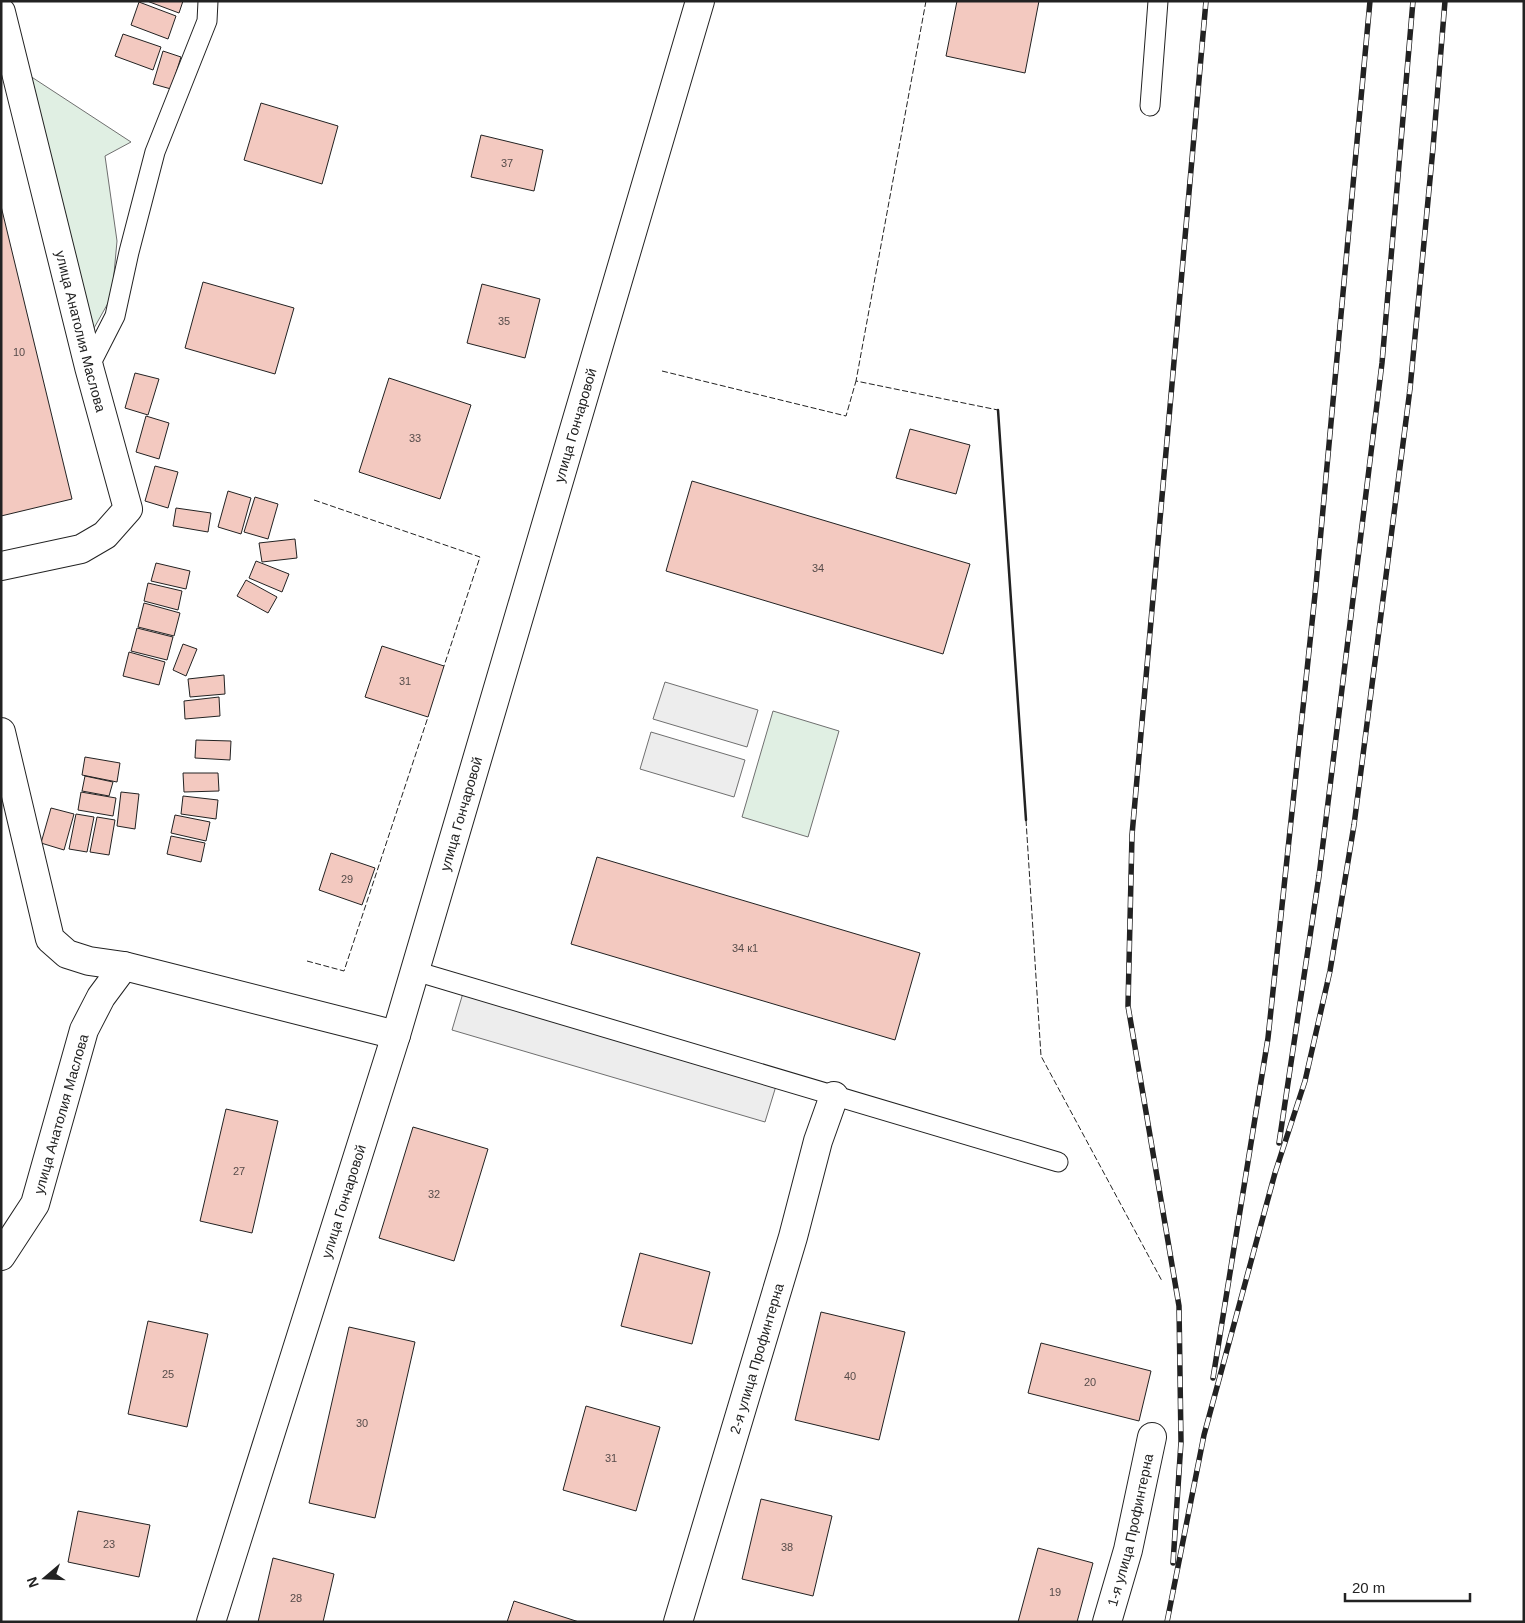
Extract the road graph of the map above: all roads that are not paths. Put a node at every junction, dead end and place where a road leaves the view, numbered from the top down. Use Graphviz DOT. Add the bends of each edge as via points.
graph roads {
  1 [pos="208,1"];
  2 [pos="700,1"];
  3 [pos="1158,1"];
  4 [pos="1,12"];
  5 [pos="1150,106"];
  6 [pos="89,367"];
  7 [pos="1,566"];
  8 [pos="1,732"];
  9 [pos="124,966"];
  10 [pos="415,971"];
  11 [pos="396,1034"];
  12 [pos="834,1096"];
  13 [pos="1058,1162"];
  14 [pos="1,1256"];
  15 [pos="1152,1437"];
  16 [pos="210,1622"];
  17 [pos="678,1622"];
  18 [pos="1107,1622"];
  1 -- 6 [label="lane" via="207,21 155,152 115,316"];
  2 -- 10 [label="street, улица Гончаровой"];
  3 -- 5 [label="lane"];
  4 -- 6 [label="street, улица Анатолия Маслова"];
  6 -- 7 [label="street, улица Анатолия Маслова" via="128,509 105,535 81,549"];
  8 -- 9 [label="street" via="50,939 67,954"];
  9 -- 11 [label="street"];
  9 -- 14 [label="street, улица Анатолия Маслова" via="101,997 84,1030 35,1204"];
  10 -- 11 [label="street, улица Гончаровой"];
  10 -- 12 [label="lane"];
  11 -- 16 [label="street, улица Гончаровой"];
  12 -- 13 [label="lane"];
  12 -- 17 [label="street, 2-я улица Профинтерна" via="818,1141 793,1237"];
  15 -- 18 [label="street, 1-я улица Профинтерна" via="1128,1550"];
}
